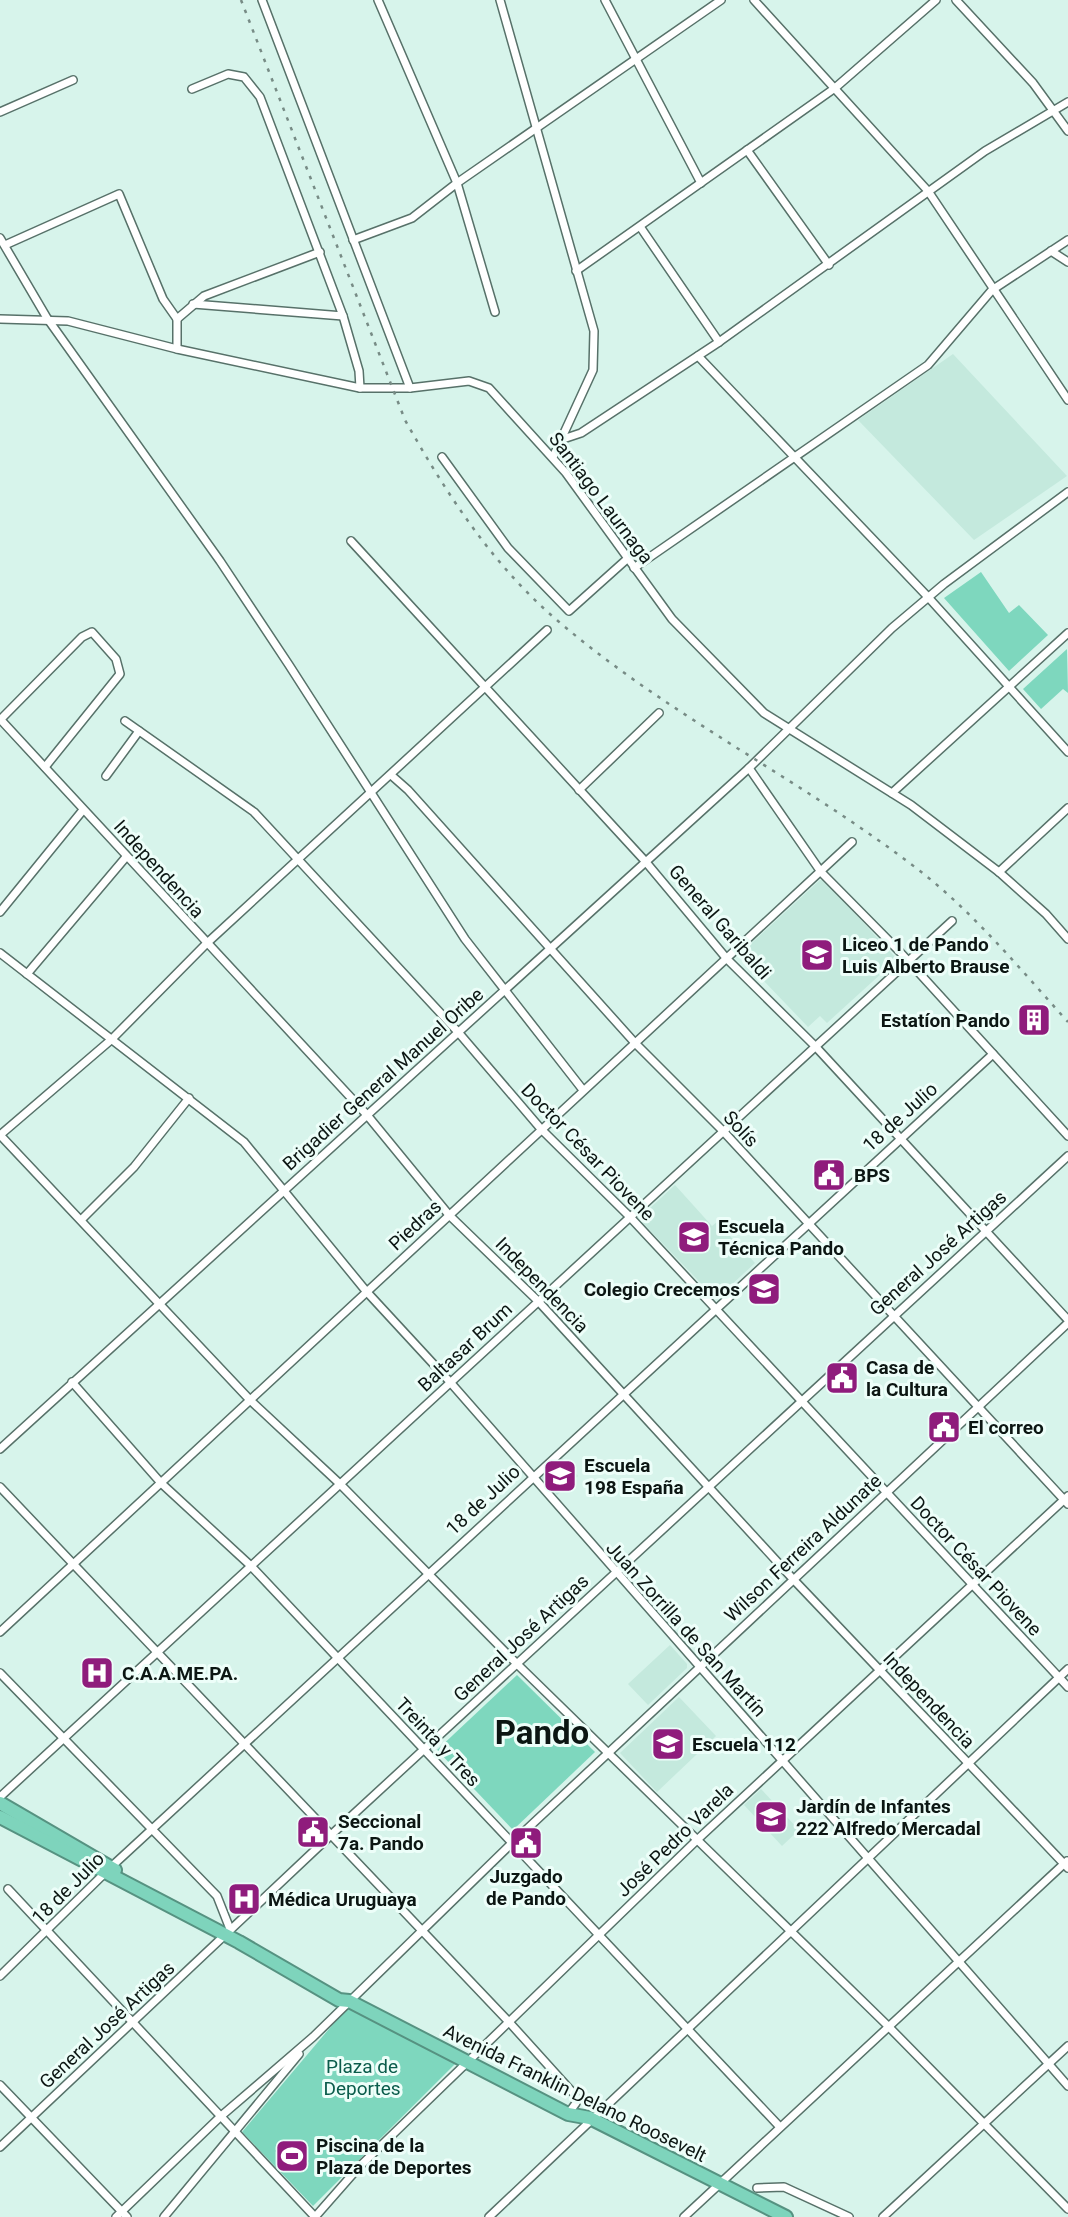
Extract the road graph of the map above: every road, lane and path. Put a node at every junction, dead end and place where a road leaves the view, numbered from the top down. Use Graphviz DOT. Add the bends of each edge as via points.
graph roads {
  1 [pos="262,0"];
  2 [pos="378,0"];
  3 [pos="500,0"];
  4 [pos="605,0"];
  5 [pos="721,0"];
  6 [pos="754,0"];
  7 [pos="936,0"];
  8 [pos="956,0"];
  9 [pos="638,59"];
  10 [pos="73,80"];
  11 [pos="835,88"];
  12 [pos="192,89"];
  13 [pos="1068,102"];
  14 [pos="1055,109"];
  15 [pos="0,112"];
  16 [pos="536,129"];
  17 [pos="1068,131"];
  18 [pos="747,150"];
  19 [pos="457,183"];
  20 [pos="701,183"];
  21 [pos="928,191"];
  22 [pos="640,228"];
  23 [pos="353,240"];
  24 [pos="1068,240"];
  25 [pos="2,242"];
  26 [pos="1051,251"];
  27 [pos="320,252"];
  28 [pos="1068,262"];
  29 [pos="829,265"];
  30 [pos="576,271"];
  31 [pos="992,290"];
  32 [pos="192,304"];
  33 [pos="495,312"];
  34 [pos="343,316"];
  35 [pos="47,318"];
  36 [pos="0,319"];
  37 [pos="177,319"];
  38 [pos="719,342"];
  39 [pos="177,349"];
  40 [pos="698,356"];
  41 [pos="360,388"];
  42 [pos="410,388"];
  43 [pos="1068,400"];
  44 [pos="563,439"];
  45 [pos="442,457"];
  46 [pos="553,457"];
  47 [pos="793,457"];
  48 [pos="1068,492"];
  49 [pos="351,541"];
  50 [pos="627,559"];
  51 [pos="634,568"];
  52 [pos="928,597"];
  53 [pos="547,630"];
  54 [pos="1068,633"];
  55 [pos="485,688"];
  56 [pos="1009,688"];
  57 [pos="659,713"];
  58 [pos="0,719"];
  59 [pos="125,721"];
  60 [pos="786,730"];
  61 [pos="139,731"];
  62 [pos="1068,752"];
  63 [pos="45,768"];
  64 [pos="748,768"];
  65 [pos="391,775"];
  66 [pos="106,776"];
  67 [pos="579,790"];
  68 [pos="372,791"];
  69 [pos="892,793"];
  70 [pos="1068,808"];
  71 [pos="83,810"];
  72 [pos="852,842"];
  73 [pos="126,857"];
  74 [pos="299,859"];
  75 [pos="645,861"];
  76 [pos="821,872"];
  77 [pos="999,873"];
  78 [pos="0,912"];
  79 [pos="951,921"];
  80 [pos="1068,939"];
  81 [pos="206,944"];
  82 [pos="552,948"];
  83 [pos="0,953"];
  84 [pos="727,959"];
  85 [pos="907,959"];
  86 [pos="27,974"];
  87 [pos="505,990"];
  88 [pos="458,1032"];
  89 [pos="112,1039"];
  90 [pos="635,1043"];
  91 [pos="814,1046"];
  92 [pos="993,1054"];
  93 [pos="583,1090"];
  94 [pos="189,1098"];
  95 [pos="367,1115"];
  96 [pos="541,1129"];
  97 [pos="723,1131"];
  98 [pos="0,1135"];
  99 [pos="1068,1136"];
  100 [pos="900,1138"];
  101 [pos="1068,1156"];
  102 [pos="285,1190"];
  103 [pos="449,1214"];
  104 [pos="630,1217"];
  105 [pos="81,1220"];
  106 [pos="807,1224"];
  107 [pos="985,1230"];
  108 [pos="366,1292"];
  109 [pos="538,1301"];
  110 [pos="162,1303"];
  111 [pos="714,1310"];
  112 [pos="892,1316"];
  113 [pos="1068,1321"];
  114 [pos="72,1382"];
  115 [pos="450,1382"];
  116 [pos="622,1393"];
  117 [pos="250,1400"];
  118 [pos="800,1402"];
  119 [pos="978,1408"];
  120 [pos="0,1449"];
  121 [pos="531,1477"];
  122 [pos="161,1483"];
  123 [pos="340,1483"];
  124 [pos="708,1486"];
  125 [pos="0,1487"];
  126 [pos="886,1493"];
  127 [pos="1067,1500"];
  128 [pos="72,1565"];
  129 [pos="251,1566"];
  130 [pos="428,1572"];
  131 [pos="615,1573"];
  132 [pos="793,1579"];
  133 [pos="972,1584"];
  134 [pos="0,1632"];
  135 [pos="158,1651"];
  136 [pos="338,1659"];
  137 [pos="517,1664"];
  138 [pos="698,1667"];
  139 [pos="1068,1669"];
  140 [pos="879,1670"];
  141 [pos="0,1673"];
  142 [pos="1059,1678"];
  143 [pos="1068,1687"];
  144 [pos="65,1736"];
  145 [pos="245,1745"];
  146 [pos="424,1750"];
  147 [pos="608,1752"];
  148 [pos="782,1760"];
  149 [pos="967,1765"];
  150 [pos="0,1797"];
  151 [pos="0,1803"];
  152 [pos="0,1817"];
  153 [pos="153,1830"];
  154 [pos="331,1835"];
  155 [pos="698,1839"];
  156 [pos="512,1843"];
  157 [pos="869,1857"];
  158 [pos="1067,1864"];
  159 [pos="108,1870"];
  160 [pos="8,1889"];
  161 [pos="49,1929"];
  162 [pos="421,1929"];
  163 [pos="790,1931"];
  164 [pos="229,1933"];
  165 [pos="599,1936"];
  166 [pos="960,1960"];
  167 [pos="0,1976"];
  168 [pos="349,2001"];
  169 [pos="132,2021"];
  170 [pos="509,2022"];
  171 [pos="888,2026"];
  172 [pos="688,2027"];
  173 [pos="313,2037"];
  174 [pos="1068,2046"];
  175 [pos="467,2064"];
  176 [pos="1048,2064"];
  177 [pos="0,2085"];
  178 [pos="1068,2086"];
  179 [pos="568,2115"];
  180 [pos="220,2117"];
  181 [pos="31,2118"];
  182 [pos="590,2118"];
  183 [pos="985,2123"];
  184 [pos="779,2126"];
  185 [pos="236,2132"];
  186 [pos="0,2147"];
  187 [pos="718,2184"];
  188 [pos="757,2188"];
  189 [pos="1068,2209"];
  190 [pos="122,2215"];
  191 [pos="164,2217"];
  192 [pos="315,2217"];
  193 [pos="489,2217"];
  194 [pos="684,2217"];
  195 [pos="786,2217"];
  196 [pos="849,2217"];
  197 [pos="883,2217"];
  1 -- 23 [label="street"];
  2 -- 19 [label="street"];
  3 -- 16 [label="street"];
  4 -- 9 [label="street"];
  5 -- 9 [label="street"];
  6 -- 11 [label="street"];
  7 -- 11 [label="street"];
  8 -- 14 [label="street"];
  9 -- 16 [label="street"];
  9 -- 20 [label="street"];
  10 -- 15 [label="street"];
  11 -- 18 [label="street"];
  11 -- 21 [label="street"];
  12 -- 27 [label="street" via="228,74 251,83"];
  13 -- 14 [label="street"];
  14 -- 17 [label="street"];
  14 -- 21 [label="street"];
  16 -- 19 [label="street"];
  16 -- 30 [label="street"];
  18 -- 20 [label="street"];
  18 -- 29 [label="street"];
  19 -- 23 [label="street" via="412,218"];
  19 -- 33 [label="street"];
  20 -- 22 [label="street"];
  21 -- 29 [label="street"];
  21 -- 31 [label="street"];
  22 -- 30 [label="street"];
  22 -- 38 [label="street"];
  23 -- 42 [label="street"];
  24 -- 26 [label="street"];
  25 -- 35 [label="street"];
  25 -- 37 [label="street" via="118,194 163,299"];
  26 -- 28 [label="street"];
  26 -- 31 [label="street"];
  27 -- 32 [label="street"];
  27 -- 34 [label="street"];
  29 -- 38 [label="street"];
  30 -- 44 [label="street" via="594,331 595,352 590,379"];
  31 -- 43 [label="street"];
  31 -- 47 [label="street" via="928,365"];
  32 -- 34 [label="street"];
  32 -- 37 [label="street"];
  34 -- 41 [label="street"];
  35 -- 36 [label="street, Santiago Laurnaga"];
  35 -- 39 [label="street, Santiago Laurnaga"];
  35 -- 68 [label="street" via="220,561"];
  37 -- 39 [label="street"];
  38 -- 40 [label="street"];
  39 -- 41 [label="street, Santiago Laurnaga"];
  40 -- 44 [label="street" via="581,433"];
  40 -- 47 [label="street"];
  41 -- 42 [label="street, Santiago Laurnaga"];
  42 -- 46 [label="street, Santiago Laurnaga" via="480,383 507,405"];
  44 -- 46 [label="street"];
  45 -- 50 [label="street" via="508,548 569,611"];
  46 -- 50 [label="street, Santiago Laurnaga"];
  47 -- 51 [label="street"];
  47 -- 52 [label="street"];
  48 -- 52 [label="street, Brigadier General Manuel Oribe"];
  49 -- 55 [label="street, General Garibaldi"];
  50 -- 51 [label="street, Santiago Laurnaga"];
  51 -- 60 [label="street, Santiago Laurnaga" via="672,620"];
  52 -- 56 [label="street"];
  52 -- 60 [label="street, Brigadier General Manuel Oribe"];
  53 -- 55 [label="street"];
  54 -- 56 [label="street"];
  55 -- 65 [label="street"];
  55 -- 67 [label="street, General Garibaldi"];
  56 -- 62 [label="street"];
  56 -- 69 [label="street"];
  57 -- 67 [label="street"];
  58 -- 63 [label="street, Independencia"];
  58 -- 63 [label="street" via="82,637 92,632 108,648 120,674"];
  59 -- 61 [label="street, Doctor César Piovene"];
  60 -- 64 [label="street, Brigadier General Manuel Oribe"];
  60 -- 69 [label="street, Santiago Laurnaga"];
  61 -- 66 [label="street"];
  61 -- 74 [label="street, Doctor César Piovene" via="246,805"];
  63 -- 71 [label="street, Independencia"];
  64 -- 75 [label="street, Brigadier General Manuel Oribe"];
  64 -- 76 [label="street"];
  65 -- 68 [label="street"];
  65 -- 82 [label="street, Solís"];
  67 -- 75 [label="street, General Garibaldi"];
  68 -- 74 [label="street"];
  68 -- 87 [label="street" via="458,929"];
  69 -- 77 [label="street, Santiago Laurnaga"];
  70 -- 77 [label="street"];
  71 -- 73 [label="street, Independencia"];
  71 -- 78 [label="street"];
  72 -- 76 [label="street, Piedras"];
  73 -- 81 [label="street, Independencia"];
  73 -- 86 [label="street"];
  74 -- 81 [label="street"];
  74 -- 88 [label="street, Doctor César Piovene"];
  75 -- 82 [label="street, Brigadier General Manuel Oribe"];
  75 -- 84 [label="street, General Garibaldi"];
  76 -- 84 [label="street, Piedras"];
  76 -- 85 [label="street"];
  77 -- 80 [label="street, Santiago Laurnaga"];
  79 -- 85 [label="street, Baltasar Brum"];
  81 -- 89 [label="street"];
  81 -- 95 [label="street, Independencia"];
  82 -- 87 [label="street, Brigadier General Manuel Oribe"];
  82 -- 90 [label="street, Solís"];
  83 -- 86 [label="street, Juan Zorrilla de San Martín"];
  84 -- 90 [label="street, Piedras"];
  84 -- 91 [label="street, General Garibaldi"];
  85 -- 91 [label="street, Baltasar Brum"];
  85 -- 92 [label="street"];
  86 -- 89 [label="street, Juan Zorrilla de San Martín"];
  87 -- 88 [label="street, Brigadier General Manuel Oribe"];
  87 -- 93 [label="street"];
  88 -- 95 [label="street, Brigadier General Manuel Oribe"];
  88 -- 96 [label="street, Doctor César Piovene"];
  89 -- 94 [label="street, Juan Zorrilla de San Martín"];
  89 -- 98 [label="street"];
  90 -- 93 [label="street, Piedras"];
  90 -- 97 [label="street, Solís"];
  91 -- 97 [label="street, Baltasar Brum"];
  91 -- 100 [label="street, General Garibaldi"];
  92 -- 99 [label="street"];
  92 -- 100 [label="street, 18 de Julio"];
  93 -- 96 [label="street, Piedras"];
  94 -- 102 [label="street, Juan Zorrilla de San Martín" via="244,1142"];
  94 -- 105 [label="street" via="134,1167"];
  95 -- 102 [label="street, Brigadier General Manuel Oribe"];
  95 -- 103 [label="street, Independencia"];
  96 -- 103 [label="street, Piedras"];
  96 -- 104 [label="street, Doctor César Piovene"];
  97 -- 104 [label="street, Baltasar Brum"];
  97 -- 106 [label="street, Solís"];
  98 -- 105 [label="street"];
  100 -- 106 [label="street, 18 de Julio"];
  100 -- 107 [label="street, General Garibaldi"];
  101 -- 107 [label="street, General José Artigas"];
  102 -- 108 [label="street, Juan Zorrilla de San Martín"];
  102 -- 110 [label="street, Brigadier General Manuel Oribe"];
  103 -- 108 [label="street, Piedras"];
  103 -- 109 [label="street, Independencia"];
  104 -- 109 [label="street, Baltasar Brum"];
  104 -- 111 [label="street, Doctor César Piovene"];
  105 -- 110 [label="street"];
  106 -- 111 [label="street, 18 de Julio"];
  106 -- 112 [label="street, Solís"];
  107 -- 112 [label="street, General José Artigas"];
  107 -- 113 [label="street, General Garibaldi"];
  108 -- 115 [label="street, Juan Zorrilla de San Martín"];
  108 -- 117 [label="street, Piedras"];
  109 -- 115 [label="street, Baltasar Brum"];
  109 -- 116 [label="street, Independencia"];
  110 -- 114 [label="street, Brigadier General Manuel Oribe"];
  110 -- 117 [label="street"];
  111 -- 116 [label="street, 18 de Julio"];
  111 -- 118 [label="street, Doctor César Piovene"];
  112 -- 118 [label="street, General José Artigas"];
  112 -- 119 [label="street, Solís"];
  113 -- 119 [label="street, Wilson Ferreira Aldunate"];
  114 -- 120 [label="street, Brigadier General Manuel Oribe"];
  114 -- 122 [label="street, Treinta y Tres"];
  115 -- 121 [label="street, Juan Zorrilla de San Martín"];
  115 -- 123 [label="street, Baltasar Brum"];
  116 -- 121 [label="street, 18 de Julio"];
  116 -- 124 [label="street, Independencia"];
  117 -- 122 [label="street, Piedras"];
  117 -- 123 [label="street"];
  118 -- 124 [label="street, General José Artigas"];
  118 -- 126 [label="street, Doctor César Piovene"];
  119 -- 126 [label="street, Wilson Ferreira Aldunate"];
  119 -- 127 [label="street, Solís"];
  121 -- 130 [label="street, 18 de Julio"];
  121 -- 131 [label="street, Juan Zorrilla de San Martín"];
  122 -- 128 [label="street, Piedras"];
  122 -- 129 [label="street, Treinta y Tres"];
  123 -- 129 [label="street, Baltasar Brum"];
  123 -- 130 [label="street"];
  124 -- 131 [label="street, General José Artigas"];
  124 -- 132 [label="street, Independencia"];
  125 -- 128 [label="street"];
  126 -- 132 [label="street, Wilson Ferreira Aldunate"];
  126 -- 133 [label="street, Doctor César Piovene"];
  127 -- 133 [label="street, José Pedro Varela"];
  128 -- 134 [label="street, Piedras"];
  128 -- 135 [label="street"];
  129 -- 135 [label="street, Baltasar Brum"];
  129 -- 136 [label="street, Treinta y Tres"];
  130 -- 136 [label="street, 18 de Julio"];
  130 -- 137 [label="street"];
  131 -- 137 [label="street, General José Artigas"];
  131 -- 138 [label="street, Juan Zorrilla de San Martín"];
  132 -- 138 [label="street, Wilson Ferreira Aldunate"];
  132 -- 140 [label="street, Independencia"];
  133 -- 140 [label="street, José Pedro Varela"];
  133 -- 142 [label="street, Doctor César Piovene"];
  135 -- 144 [label="street, Baltasar Brum"];
  135 -- 145 [label="street"];
  136 -- 145 [label="street, 18 de Julio"];
  136 -- 146 [label="street, Treinta y Tres"];
  137 -- 146 [label="street, General José Artigas"];
  137 -- 147 [label="street"];
  138 -- 147 [label="street, Wilson Ferreira Aldunate"];
  138 -- 148 [label="street, Juan Zorrilla de San Martín"];
  139 -- 142 [label="street"];
  140 -- 148 [label="street, José Pedro Varela"];
  140 -- 149 [label="street, Independencia"];
  141 -- 144 [label="street"];
  142 -- 143 [label="street, Doctor César Piovene"];
  142 -- 149 [label="street"];
  144 -- 150 [label="street, Baltasar Brum"];
  144 -- 153 [label="street"];
  145 -- 153 [label="street, 18 de Julio"];
  145 -- 154 [label="street"];
  146 -- 154 [label="street, General José Artigas"];
  146 -- 156 [label="street, Treinta y Tres"];
  147 -- 155 [label="street"];
  147 -- 156 [label="street, Wilson Ferreira Aldunate"];
  148 -- 155 [label="street, José Pedro Varela"];
  148 -- 157 [label="street, Juan Zorrilla de San Martín"];
  149 -- 157 [label="street"];
  149 -- 158 [label="street, Independencia"];
  151 -- 159 [label="highway, Avenida Franklin Delano Roosevelt"];
  152 -- 159 [label="highway, Avenida Franklin Delano Roosevelt"];
  153 -- 159 [label="street, 18 de Julio"];
  153 -- 164 [label="street" via="218,1896"];
  154 -- 162 [label="street"];
  154 -- 164 [label="street, General José Artigas"];
  155 -- 163 [label="street"];
  155 -- 165 [label="street, José Pedro Varela"];
  156 -- 162 [label="street, Wilson Ferreira Aldunate"];
  156 -- 165 [label="street, Treinta y Tres"];
  157 -- 163 [label="street"];
  157 -- 166 [label="street, Juan Zorrilla de San Martín"];
  158 -- 166 [label="street"];
  159 -- 161 [label="street, 18 de Julio"];
  159 -- 164 [label="highway, Avenida Franklin Delano Roosevelt"];
  160 -- 161 [label="street"];
  161 -- 167 [label="street, 18 de Julio"];
  161 -- 169 [label="street"];
  162 -- 168 [label="street, Wilson Ferreira Aldunate"];
  162 -- 170 [label="street"];
  163 -- 171 [label="street"];
  163 -- 172 [label="street"];
  164 -- 168 [label="highway, Avenida Franklin Delano Roosevelt" via="339,2000"];
  164 -- 169 [label="street, General José Artigas"];
  165 -- 170 [label="street, José Pedro Varela"];
  165 -- 172 [label="street, Treinta y Tres"];
  166 -- 171 [label="street"];
  166 -- 176 [label="street, Juan Zorrilla de San Martín"];
  168 -- 173 [label="street, Wilson Ferreira Aldunate"];
  168 -- 175 [label="highway, Avenida Franklin Delano Roosevelt"];
  169 -- 180 [label="street"];
  169 -- 181 [label="street, General José Artigas"];
  170 -- 175 [label="street, José Pedro Varela"];
  170 -- 179 [label="street" via="575,2095 576,2103"];
  171 -- 183 [label="street"];
  171 -- 184 [label="street"];
  172 -- 182 [label="street"];
  172 -- 184 [label="street, Treinta y Tres"];
  173 -- 180 [label="street"];
  173 -- 185 [label="street"];
  174 -- 176 [label="street"];
  175 -- 179 [label="highway, Avenida Franklin Delano Roosevelt"];
  175 -- 192 [label="street, José Pedro Varela" via="359,2166"];
  176 -- 178 [label="street, Juan Zorrilla de San Martín"];
  176 -- 183 [label="street"];
  177 -- 181 [label="street"];
  179 -- 182 [label="highway, Avenida Franklin Delano Roosevelt"];
  180 -- 185 [label="street"];
  180 -- 190 [label="street"];
  181 -- 186 [label="street, General José Artigas"];
  181 -- 190 [label="street"];
  182 -- 187 [label="highway, Avenida Franklin Delano Roosevelt"];
  182 -- 193 [label="street"];
  183 -- 189 [label="street"];
  183 -- 197 [label="street"];
  184 -- 187 [label="street"];
  185 -- 191 [label="street"];
  185 -- 192 [label="street"];
  187 -- 194 [label="street"];
  187 -- 195 [label="highway, Avenida Franklin Delano Roosevelt"];
  188 -- 196 [label="street" via="784,2187"];
}
